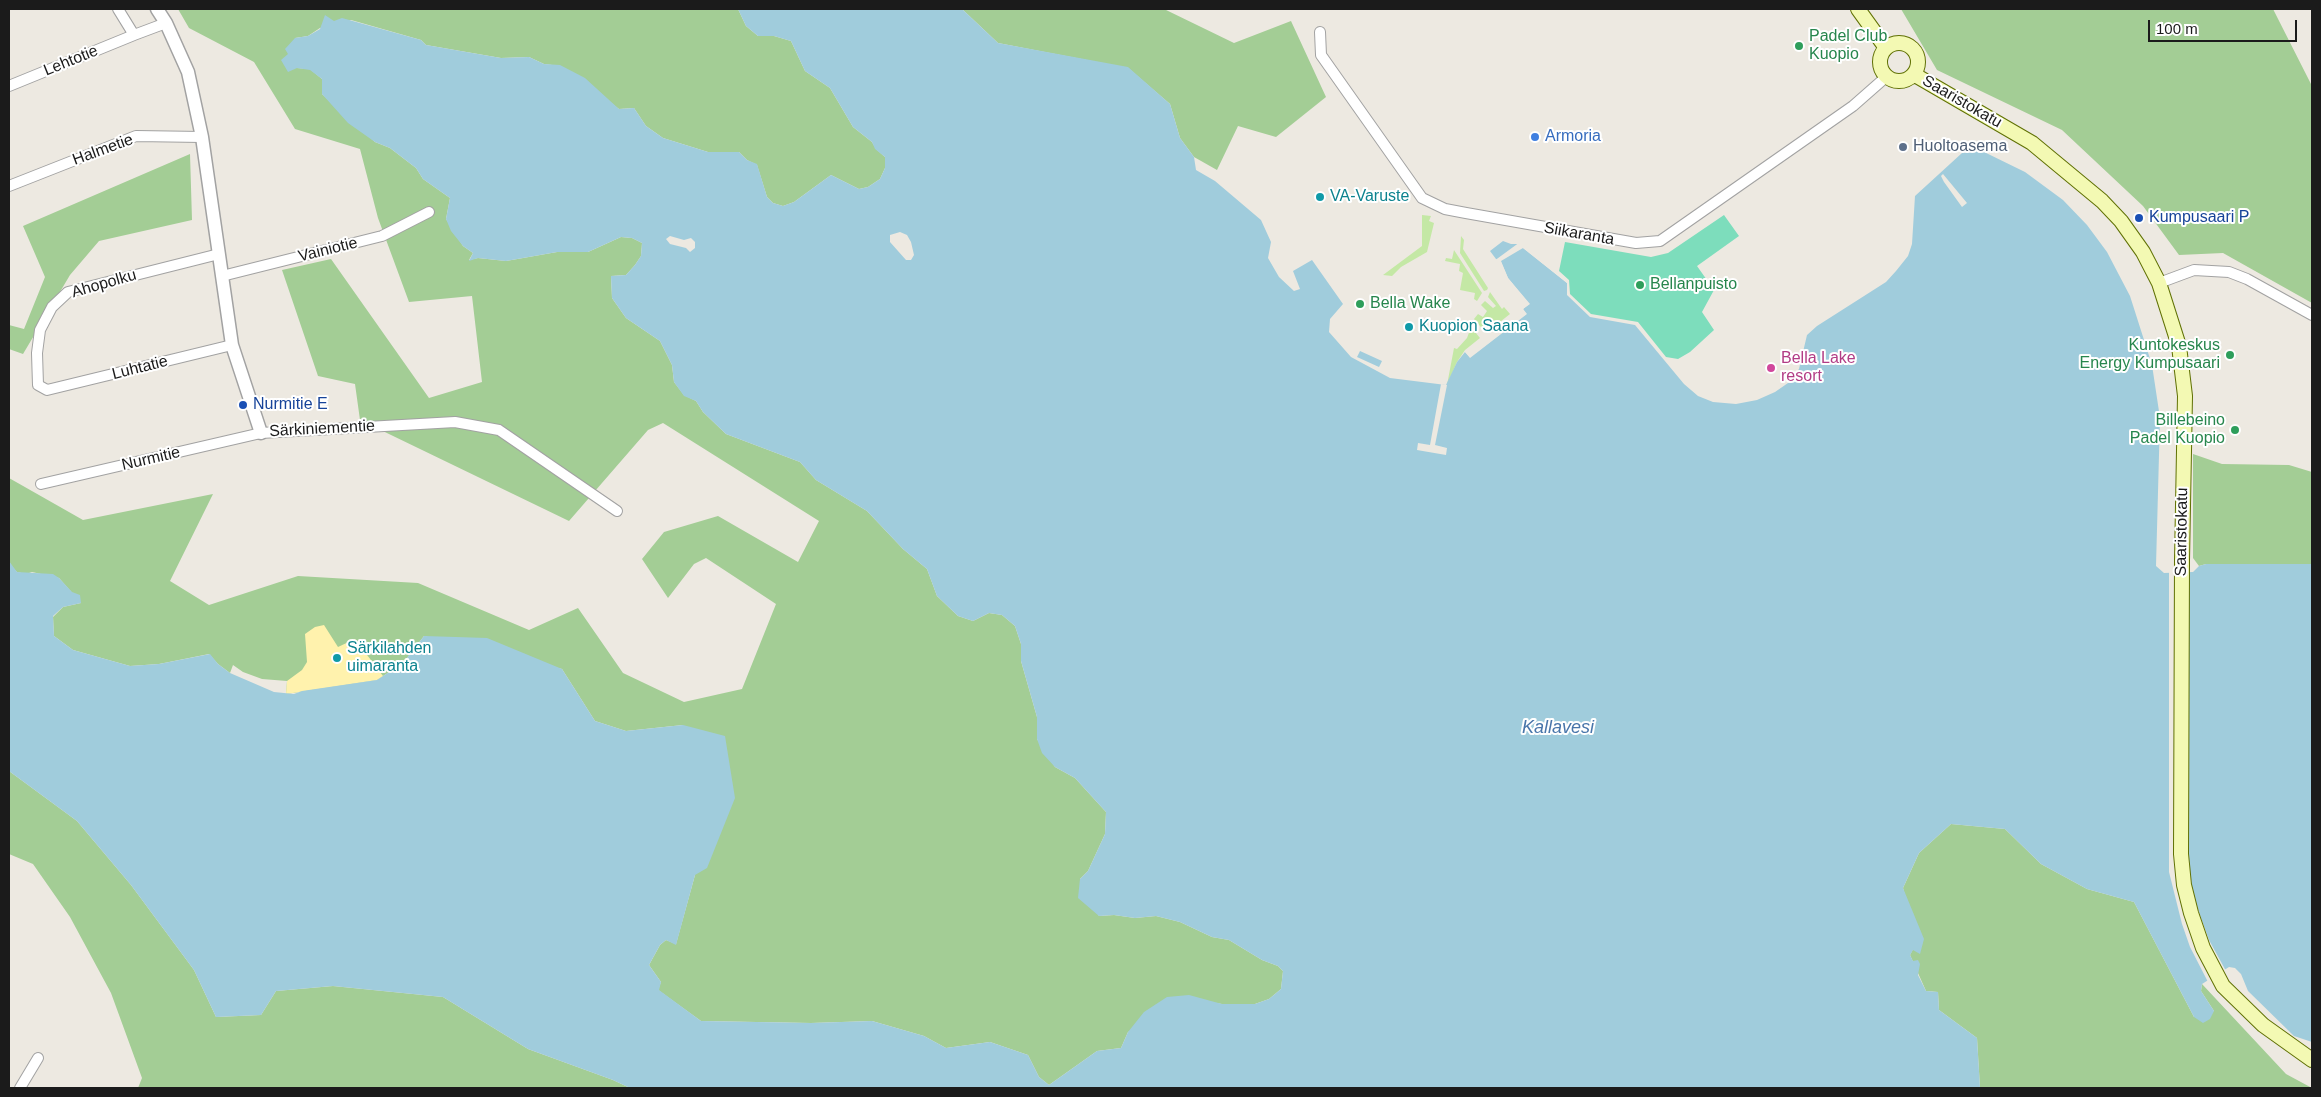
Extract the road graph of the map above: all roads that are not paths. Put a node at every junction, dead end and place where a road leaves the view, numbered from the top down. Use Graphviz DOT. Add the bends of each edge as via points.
graph roads {
  1 [pos="118,9"];
  2 [pos="157,9"];
  3 [pos="1858,9"];
  4 [pos="166,23"];
  5 [pos="1320,32"];
  6 [pos="134,35"];
  7 [pos="1886,48"];
  8 [pos="1916,75"];
  9 [pos="1886,77"];
  10 [pos="9,86"];
  11 [pos="202,137"];
  12 [pos="9,186"];
  13 [pos="429,212"];
  14 [pos="219,254"];
  15 [pos="222,276"];
  16 [pos="2160,283"];
  17 [pos="2312,315"];
  18 [pos="232,345"];
  19 [pos="47,390"];
  20 [pos="261,433"];
  21 [pos="41,484"];
  22 [pos="617,511"];
  23 [pos="38,1058"];
  24 [pos="2312,1060"];
  25 [pos="20,1088"];
  1 -- 6 [label="street"];
  2 -- 4 [label="street, Särkiniementie"];
  3 -- 7 [label="main road"];
  4 -- 6 [label="street, Lehtotie"];
  4 -- 11 [label="street, Särkiniementie" via="188,72"];
  5 -- 9 [label="street, Siikaranta" via="1321,55 1422,198 1445,209 1636,243 1660,240 1853,106"];
  6 -- 10 [label="street, Lehtotie"];
  7 -- 8 [label="main road" via="1896,43 1910,46 1918,58"];
  7 -- 9 [label="main road" via="1880,64"];
  8 -- 9 [label="main road" via="1901,82"];
  8 -- 16 [label="main road, Saaristokatu" via="2032,143 2102,201 2143,252"];
  11 -- 12 [label="street, Halmetie" via="136,136"];
  11 -- 14 [label="street, Särkiniementie"];
  13 -- 15 [label="street, Vainiotie" via="382,236"];
  14 -- 15 [label="street, Särkiniementie"];
  14 -- 19 [label="street, Ahopolku" via="68,292 52,307 40,330 38,385"];
  15 -- 18 [label="street, Särkiniementie"];
  16 -- 17 [label="street" via="2194,270 2230,272"];
  16 -- 24 [label="main road, Saaristokatu" via="2182,366 2184,396 2184,885 2204,948 2224,986 2263,1025"];
  18 -- 19 [label="street, Luhtatie"];
  18 -- 20 [label="street, Särkiniementie"];
  20 -- 21 [label="street, Nurmitie"];
  20 -- 22 [label="street, Särkiniementie" via="454,422 499,430"];
  23 -- 25 [label="street"];
}
